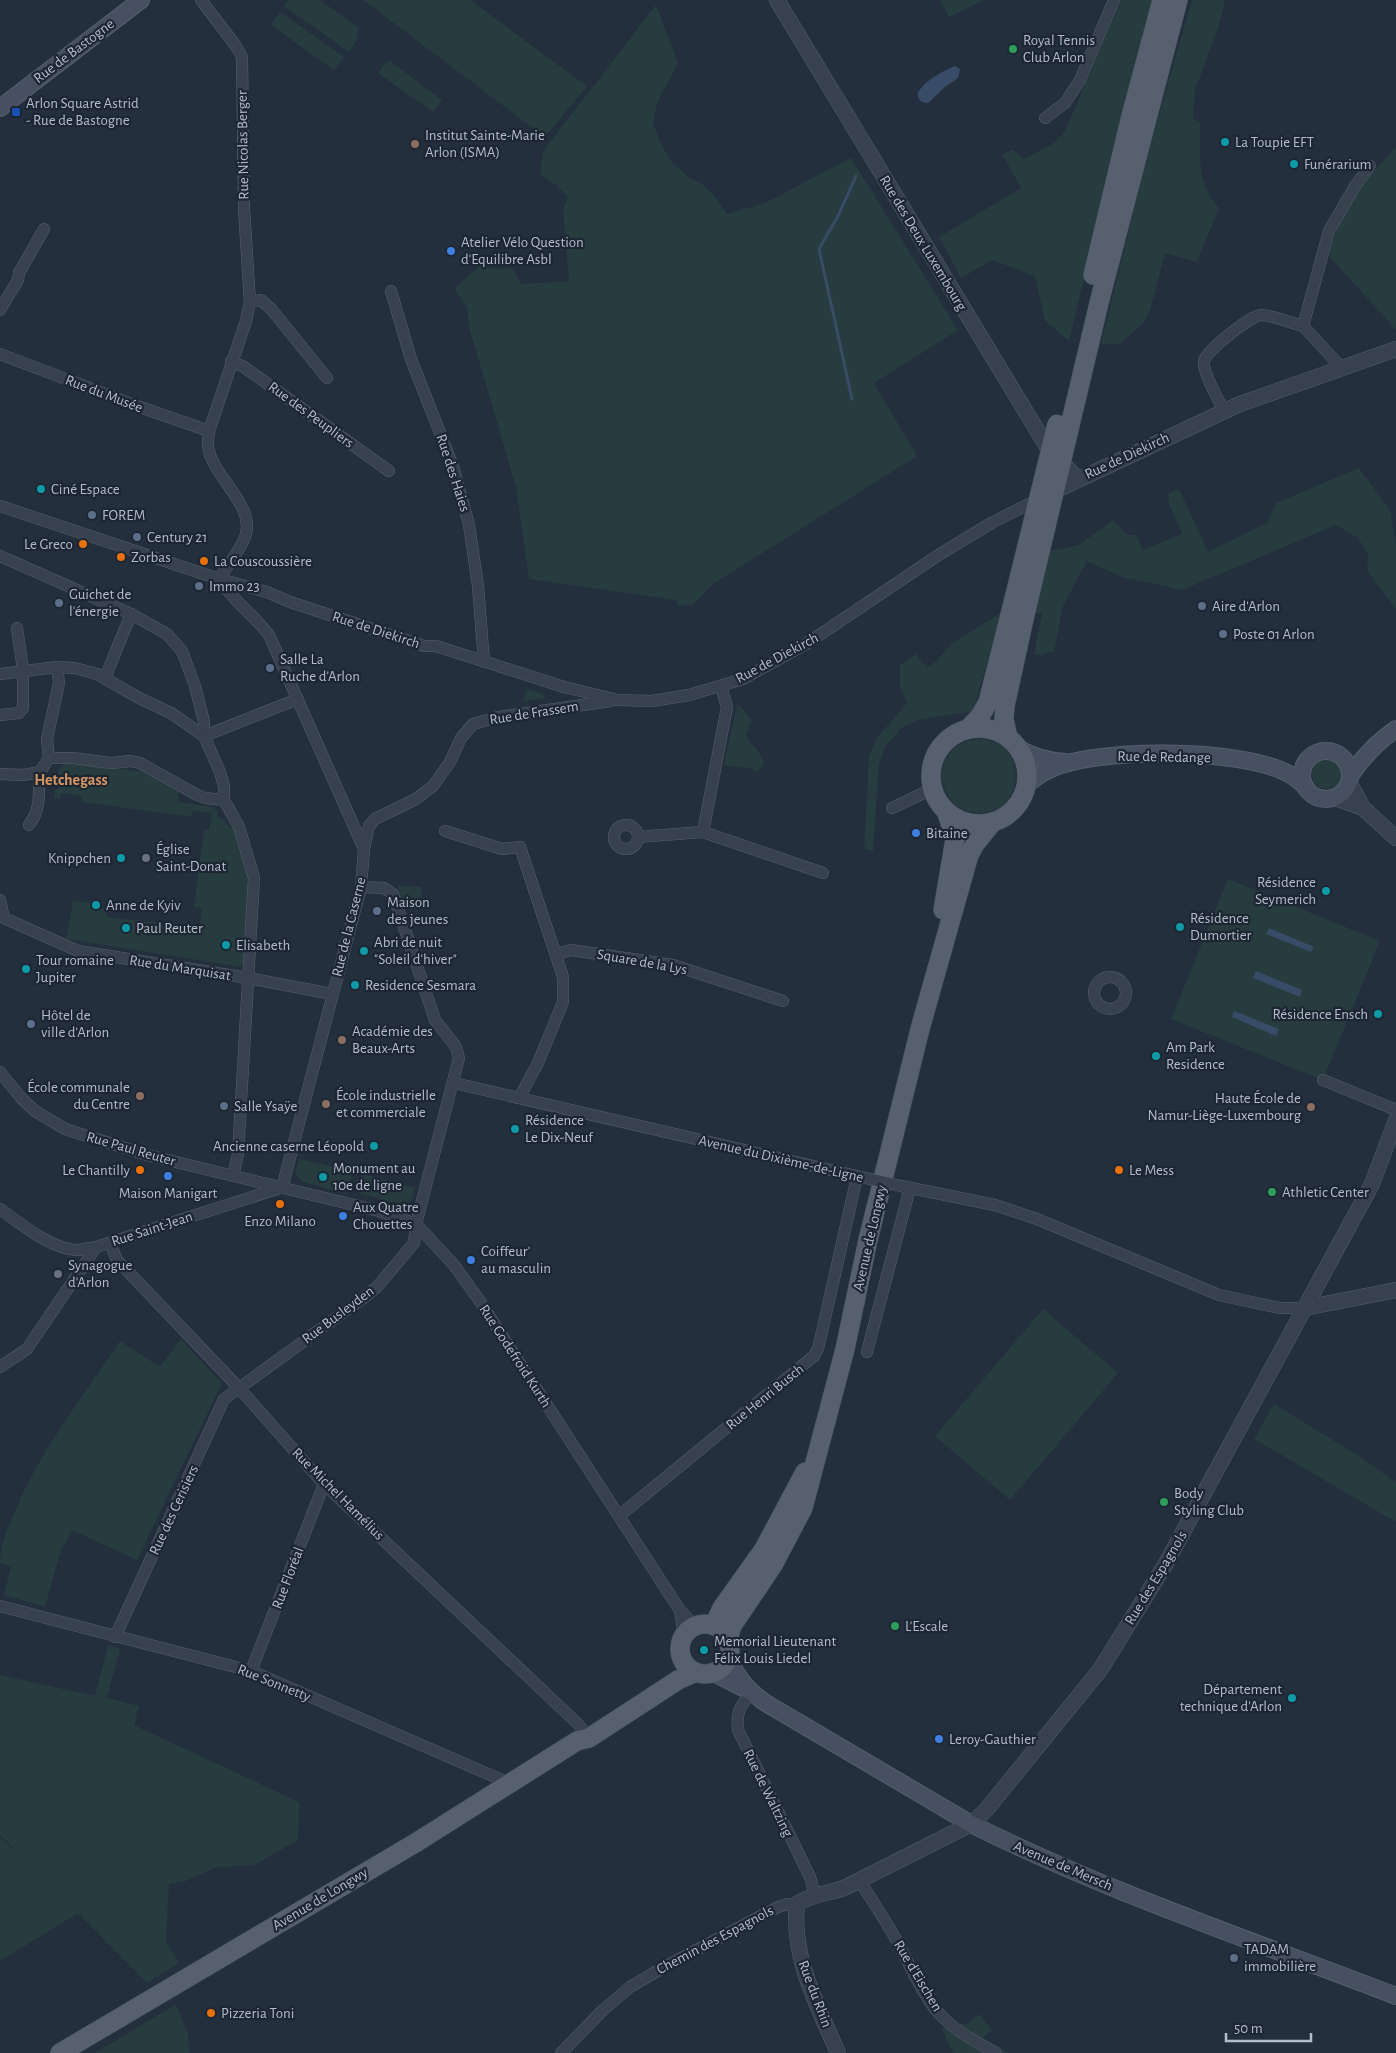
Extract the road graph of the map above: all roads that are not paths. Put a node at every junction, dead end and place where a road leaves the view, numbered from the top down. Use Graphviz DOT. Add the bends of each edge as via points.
graph roads {
  1 [pos="141,0"];
  2 [pos="202,0"];
  3 [pos="777,0"];
  4 [pos="1114,0"];
  5 [pos="1162,0"];
  6 [pos="1178,0"];
  7 [pos="3,105"];
  8 [pos="1045,118"];
  9 [pos="1370,166"];
  10 [pos="44,228"];
  11 [pos="392,291"];
  12 [pos="1094,298"];
  13 [pos="250,302"];
  14 [pos="0,310"];
  15 [pos="1302,326"];
  16 [pos="1396,349"];
  17 [pos="0,354"];
  18 [pos="231,361"];
  19 [pos="1340,367"];
  20 [pos="327,378"];
  21 [pos="1224,411"];
  22 [pos="209,431"];
  23 [pos="1049,450"];
  24 [pos="390,471"];
  25 [pos="1078,479"];
  26 [pos="1048,494"];
  27 [pos="0,506"];
  28 [pos="0,556"];
  29 [pos="219,580"];
  30 [pos="131,614"];
  31 [pos="1017,617"];
  32 [pos="17,628"];
  33 [pos="484,662"];
  34 [pos="57,667"];
  35 [pos="23,670"];
  36 [pos="0,674"];
  37 [pos="105,678"];
  38 [pos="721,686"];
  39 [pos="564,687"];
  40 [pos="298,699"];
  41 [pos="618,700"];
  42 [pos="561,708"];
  43 [pos="0,715"];
  44 [pos="968,729"];
  45 [pos="1396,729"];
  46 [pos="204,736"];
  47 [pos="1380,740"];
  48 [pos="1013,743"];
  49 [pos="1336,753"];
  50 [pos="1311,757"];
  51 [pos="49,758"];
  52 [pos="1070,763"];
  53 [pos="1258,764"];
  54 [pos="40,772"];
  55 [pos="0,774"];
  56 [pos="1350,779"];
  57 [pos="1026,785"];
  58 [pos="1305,786"];
  59 [pos="932,789"];
  60 [pos="1335,798"];
  61 [pos="224,800"];
  62 [pos="892,808"];
  63 [pos="1363,808"];
  64 [pos="948,814"];
  65 [pos="992,823"];
  66 [pos="29,824"];
  67 [pos="445,831"];
  68 [pos="703,832"];
  69 [pos="638,837"];
  70 [pos="1396,838"];
  71 [pos="364,848"];
  72 [pos="823,873"];
  73 [pos="361,887"];
  74 [pos="0,900"];
  75 [pos="2,919"];
  76 [pos="556,954"];
  77 [pos="248,978"];
  78 [pos="332,994"];
  79 [pos="783,1001"];
  80 [pos="920,1029"];
  81 [pos="0,1072"];
  82 [pos="1323,1080"];
  83 [pos="454,1082"];
  84 [pos="520,1098"];
  85 [pos="1396,1110"];
  86 [pos="1396,1120"];
  87 [pos="233,1176"];
  88 [pos="859,1177"];
  89 [pos="905,1187"];
  90 [pos="282,1188"];
  91 [pos="0,1209"];
  92 [pos="416,1224"];
  93 [pos="110,1242"];
  94 [pos="96,1247"];
  95 [pos="1396,1290"];
  96 [pos="1304,1308"];
  97 [pos="867,1352"];
  98 [pos="0,1367"];
  99 [pos="239,1388"];
  100 [pos="819,1446"];
  101 [pos="324,1484"];
  102 [pos="619,1516"];
  103 [pos="0,1606"];
  104 [pos="694,1635"];
  105 [pos="115,1636"];
  106 [pos="728,1648"];
  107 [pos="251,1671"];
  108 [pos="704,1672"];
  109 [pos="751,1692"];
  110 [pos="583,1737"];
  111 [pos="509,1784"];
  112 [pos="971,1824"];
  113 [pos="860,1880"];
  114 [pos="815,1895"];
  115 [pos="797,1904"];
  116 [pos="1396,1996"];
  117 [pos="60,2053"];
  118 [pos="561,2053"];
  119 [pos="838,2053"];
  120 [pos="996,2053"];
  1 -- 7 [label="main road, Rue de Bastogne"];
  2 -- 13 [label="street, Rue Nicolas Berger" via="242,58 244,208"];
  3 -- 23 [label="street, Rue des Deux Luxembourg"];
  4 -- 8 [label="street" via="1080,80 1065,103"];
  5 -- 12 [label="main road" via="1130,120"];
  6 -- 12 [label="main road"];
  9 -- 15 [label="street" via="1329,231"];
  10 -- 14 [label="street"];
  11 -- 33 [label="street, Rue des Haies" via="412,359 453,466 470,525"];
  12 -- 31 [label="main road, bridge"];
  13 -- 18 [label="street, Rue Nicolas Berger"];
  13 -- 20 [label="street" via="261,300 272,310"];
  15 -- 19 [label="street"];
  15 -- 21 [label="street" via="1261,315 1246,321 1209,353 1204,360 1204,368"];
  16 -- 19 [label="street, Rue de Diekirch"];
  17 -- 22 [label="street, Rue du Musée"];
  18 -- 22 [label="street, Rue Nicolas Berger"];
  18 -- 24 [label="street, Rue des Peupliers"];
  19 -- 21 [label="street, Rue de Diekirch"];
  21 -- 25 [label="street, Rue de Diekirch"];
  22 -- 29 [label="street, Rue Nicolas Berger" via="208,447 214,463 243,509 248,524 245,537"];
  23 -- 25 [label="street, Rue des Deux Luxembourg"];
  23 -- 26 [label="street"];
  25 -- 26 [label="street, Rue de Diekirch"];
  26 -- 38 [label="street, Rue de Diekirch" via="940,554 806,644 743,679"];
  27 -- 29 [label="street, Rue de Diekirch"];
  28 -- 30 [label="street"];
  29 -- 33 [label="street, Rue de Diekirch"];
  29 -- 40 [label="street, Rue de la Caserne" via="269,635"];
  30 -- 37 [label="street"];
  30 -- 46 [label="street" via="167,634 182,651 195,686"];
  31 -- 44 [label="main road" via="988,702"];
  31 -- 48 [label="main road" via="1004,720"];
  32 -- 35 [label="street"];
  33 -- 39 [label="street, Rue de Diekirch"];
  34 -- 35 [label="street"];
  34 -- 37 [label="street" via="75,668"];
  34 -- 51 [label="street" via="59,682 48,739"];
  35 -- 36 [label="street"];
  35 -- 43 [label="street" via="22,712"];
  37 -- 46 [label="street" via="171,713"];
  38 -- 41 [label="street, Rue de Diekirch" via="652,701"];
  38 -- 68 [label="street" via="727,707"];
  39 -- 41 [label="street, Rue de Diekirch"];
  39 -- 42 [label="street"];
  40 -- 46 [label="street"];
  40 -- 71 [label="street, Rue de la Caserne"];
  41 -- 42 [label="street, Rue de Frassem"];
  42 -- 71 [label="street, Rue de Frassem" via="473,724 460,738 450,762 433,786 416,799 375,819 369,826"];
  44 -- 48 [label="main road" via="989,730"];
  44 -- 59 [label="main road" via="942,745 934,758 930,773"];
  45 -- 47 [label="main road"];
  46 -- 61 [label="street" via="220,772"];
  47 -- 49 [label="main road"];
  47 -- 56 [label="main road" via="1361,760"];
  48 -- 52 [label="main road" via="1031,756"];
  48 -- 57 [label="main road" via="1024,760"];
  49 -- 50 [label="main road" via="1321,752"];
  49 -- 56 [label="main road" via="1347,762"];
  50 -- 53 [label="main road, Rue de Redange" via="1290,763"];
  50 -- 58 [label="main road" via="1303,770"];
  51 -- 54 [label="street"];
  51 -- 61 [label="street" via="140,763 197,795"];
  52 -- 53 [label="main road, Rue de Redange" via="1101,757 1185,754"];
  52 -- 57 [label="main road" via="1045,771"];
  53 -- 58 [label="main road, Rue de Redange" via="1288,774"];
  54 -- 55 [label="street"];
  54 -- 66 [label="street" via="39,805"];
  56 -- 60 [label="main road" via="1344,792"];
  56 -- 63 [label="street"];
  57 -- 65 [label="main road" via="1014,809"];
  58 -- 60 [label="main road" via="1318,798"];
  59 -- 62 [label="street"];
  59 -- 64 [label="main road" via="937,802"];
  60 -- 63 [label="street"];
  61 -- 77 [label="street" via="239,827 254,878"];
  63 -- 70 [label="street"];
  64 -- 65 [label="main road" via="976,825"];
  64 -- 80 [label="main road" via="955,839 954,848"];
  65 -- 80 [label="main road" via="969,855"];
  67 -- 76 [label="street" via="502,849 520,848"];
  68 -- 69 [label="street"];
  68 -- 72 [label="street"];
  71 -- 73 [label="street, Rue de la Caserne"];
  73 -- 78 [label="street, Rue de la Caserne"];
  73 -- 83 [label="street, Rue Busleyden" via="384,888 393,894 435,1020 456,1047 459,1058"];
  74 -- 75 [label="street"];
  75 -- 77 [label="street, Rue du Marquisat" via="78,951"];
  76 -- 79 [label="street, Square de la Lys" via="571,950 673,965"];
  76 -- 84 [label="street" via="563,977 563,1002"];
  77 -- 78 [label="street, Rue du Marquisat"];
  77 -- 87 [label="street" via="238,1154"];
  78 -- 90 [label="street, Rue de la Caserne"];
  80 -- 100 [label="main road, Avenue de Longwy"];
  81 -- 87 [label="street, Rue Paul Reuter" via="35,1111 65,1129 147,1155"];
  82 -- 85 [label="street"];
  83 -- 84 [label="street, Avenue du Dixième-de-Ligne"];
  83 -- 92 [label="street, Rue Busleyden"];
  84 -- 88 [label="street, Avenue du Dixième-de-Ligne"];
  86 -- 96 [label="street, Rue des Espagnols" via="1372,1184"];
  87 -- 90 [label="street, Rue Paul Reuter"];
  88 -- 89 [label="street, Avenue du Dixième-de-Ligne, bridge"];
  88 -- 102 [label="street, Rue Henri Busch" via="814,1356"];
  89 -- 96 [label="street, Avenue du Dixième-de-Ligne" via="994,1206 1037,1220 1218,1295 1280,1308"];
  89 -- 97 [label="street"];
  90 -- 92 [label="street, Rue Godefroid Kurth" via="379,1211"];
  90 -- 93 [label="street, Rue Saint-Jean"];
  91 -- 94 [label="street, Rue Saint-Jean" via="61,1247 77,1250"];
  92 -- 99 [label="street, Rue Busleyden" via="414,1243 377,1287"];
  92 -- 102 [label="street, Rue Godefroid Kurth" via="454,1265 479,1300"];
  93 -- 94 [label="street, Rue Saint-Jean"];
  93 -- 99 [label="street, Rue Michel Hamélius" via="117,1260"];
  94 -- 98 [label="street" via="27,1349"];
  95 -- 96 [label="street"];
  96 -- 112 [label="street, Rue des Espagnols" via="1170,1557 1100,1670 986,1810"];
  99 -- 101 [label="street, Rue Michel Hamélius"];
  99 -- 105 [label="street, Rue des Cerisiers" via="224,1399"];
  100 -- 104 [label="main road, Avenue de Longwy" via="764,1549 722,1608"];
  100 -- 106 [label="main road, Avenue de Longwy" via="803,1508 773,1564 732,1626"];
  101 -- 107 [label="street, Rue Floréal"];
  101 -- 110 [label="street, Rue Michel Hamélius"];
  102 -- 104 [label="street, Rue Godefroid Kurth"];
  103 -- 105 [label="street, Rue Sonnetty"];
  104 -- 106 [label="main road" via="725,1633"];
  104 -- 108 [label="main road" via="686,1664"];
  104 -- 110 [label="main road, Avenue de Longwy" via="662,1679"];
  105 -- 107 [label="street, Rue Sonnetty"];
  106 -- 108 [label="main road" via="725,1664"];
  106 -- 109 [label="main road, Avenue de Mersch" via="738,1677"];
  107 -- 111 [label="street, Rue Sonnetty"];
  108 -- 109 [label="main road, Avenue de Mersch"];
  108 -- 110 [label="main road, Avenue de Longwy" via="678,1680"];
  109 -- 112 [label="main road, Avenue de Mersch"];
  109 -- 114 [label="street, Rue de Waltzing" via="736,1717 738,1730 810,1877"];
  110 -- 111 [label="main road, Avenue de Longwy"];
  111 -- 117 [label="main road, Avenue de Longwy"];
  112 -- 113 [label="street, Chemin des Espagnols"];
  112 -- 116 [label="main road, Avenue de Mersch" via="1099,1882"];
  113 -- 114 [label="street, Chemin des Espagnols" via="831,1893"];
  113 -- 120 [label="street, Rue d'Eischen" via="937,2010 951,2025"];
  114 -- 115 [label="street, Chemin des Espagnols"];
  115 -- 118 [label="street, Chemin des Espagnols" via="778,1907 630,1987"];
  115 -- 119 [label="street, Rue du Rhin" via="800,1958"];
}
